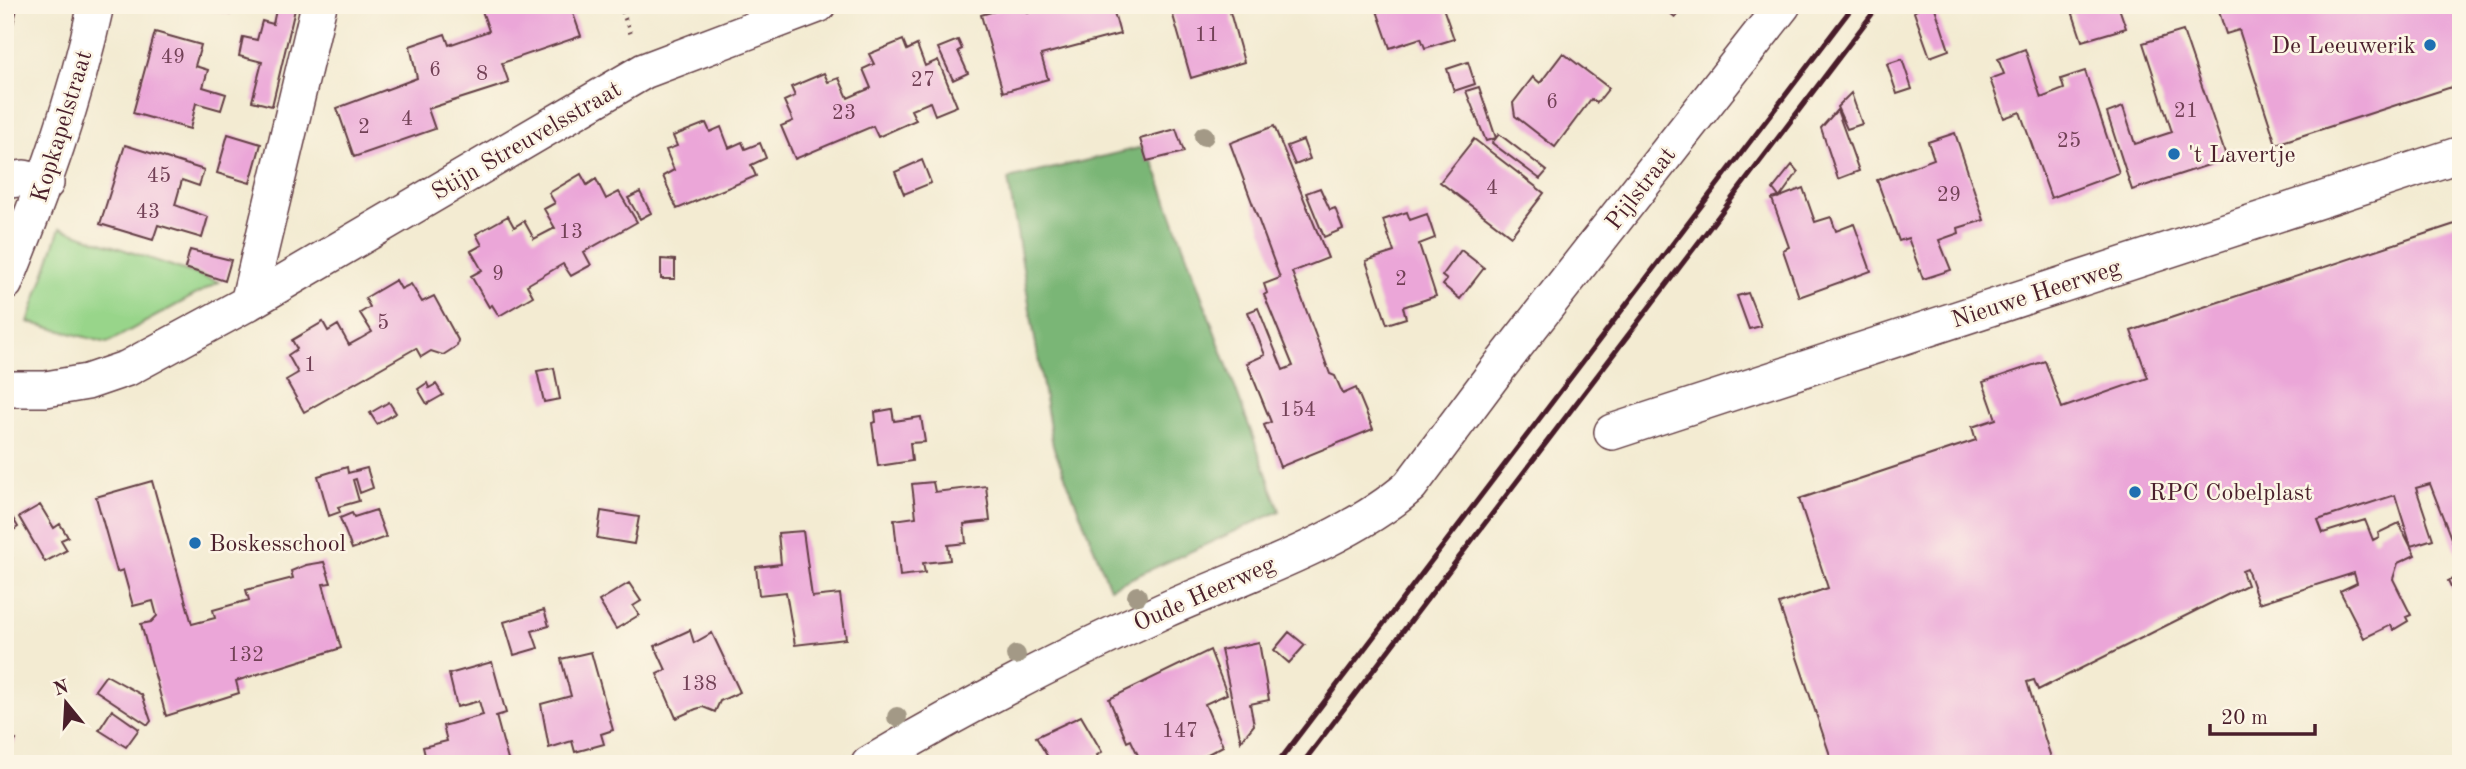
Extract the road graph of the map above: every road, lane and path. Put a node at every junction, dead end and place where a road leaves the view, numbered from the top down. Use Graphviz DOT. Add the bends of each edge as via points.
graph roads {
  1 [pos="96,5"];
  2 [pos="319,5"];
  3 [pos="818,5"];
  4 [pos="1783,5"];
  5 [pos="2461,154"];
  6 [pos="5,181"];
  7 [pos="46,183"];
  8 [pos="5,284"];
  9 [pos="248,303"];
  10 [pos="1496,371"];
  11 [pos="5,388"];
  12 [pos="1612,432"];
  13 [pos="869,764"];
  1 -- 7 [label="street, Kopkapelstraat"];
  2 -- 9 [label="street"];
  3 -- 9 [label="street, Stijn Streuvelsstraat" via="644,71"];
  4 -- 10 [label="street, Pijlstraat"];
  5 -- 12 [label="street, Nieuwe Heerweg"];
  6 -- 7 [label="street" via="24,178"];
  7 -- 8 [label="street, Kopkapelstraat"];
  9 -- 11 [label="street, Stijn Streuvelsstraat" via="128,368 46,389"];
  10 -- 13 [label="street, Oude Heerweg" via="1410,486 1383,507 1323,540 1067,655"];
}
